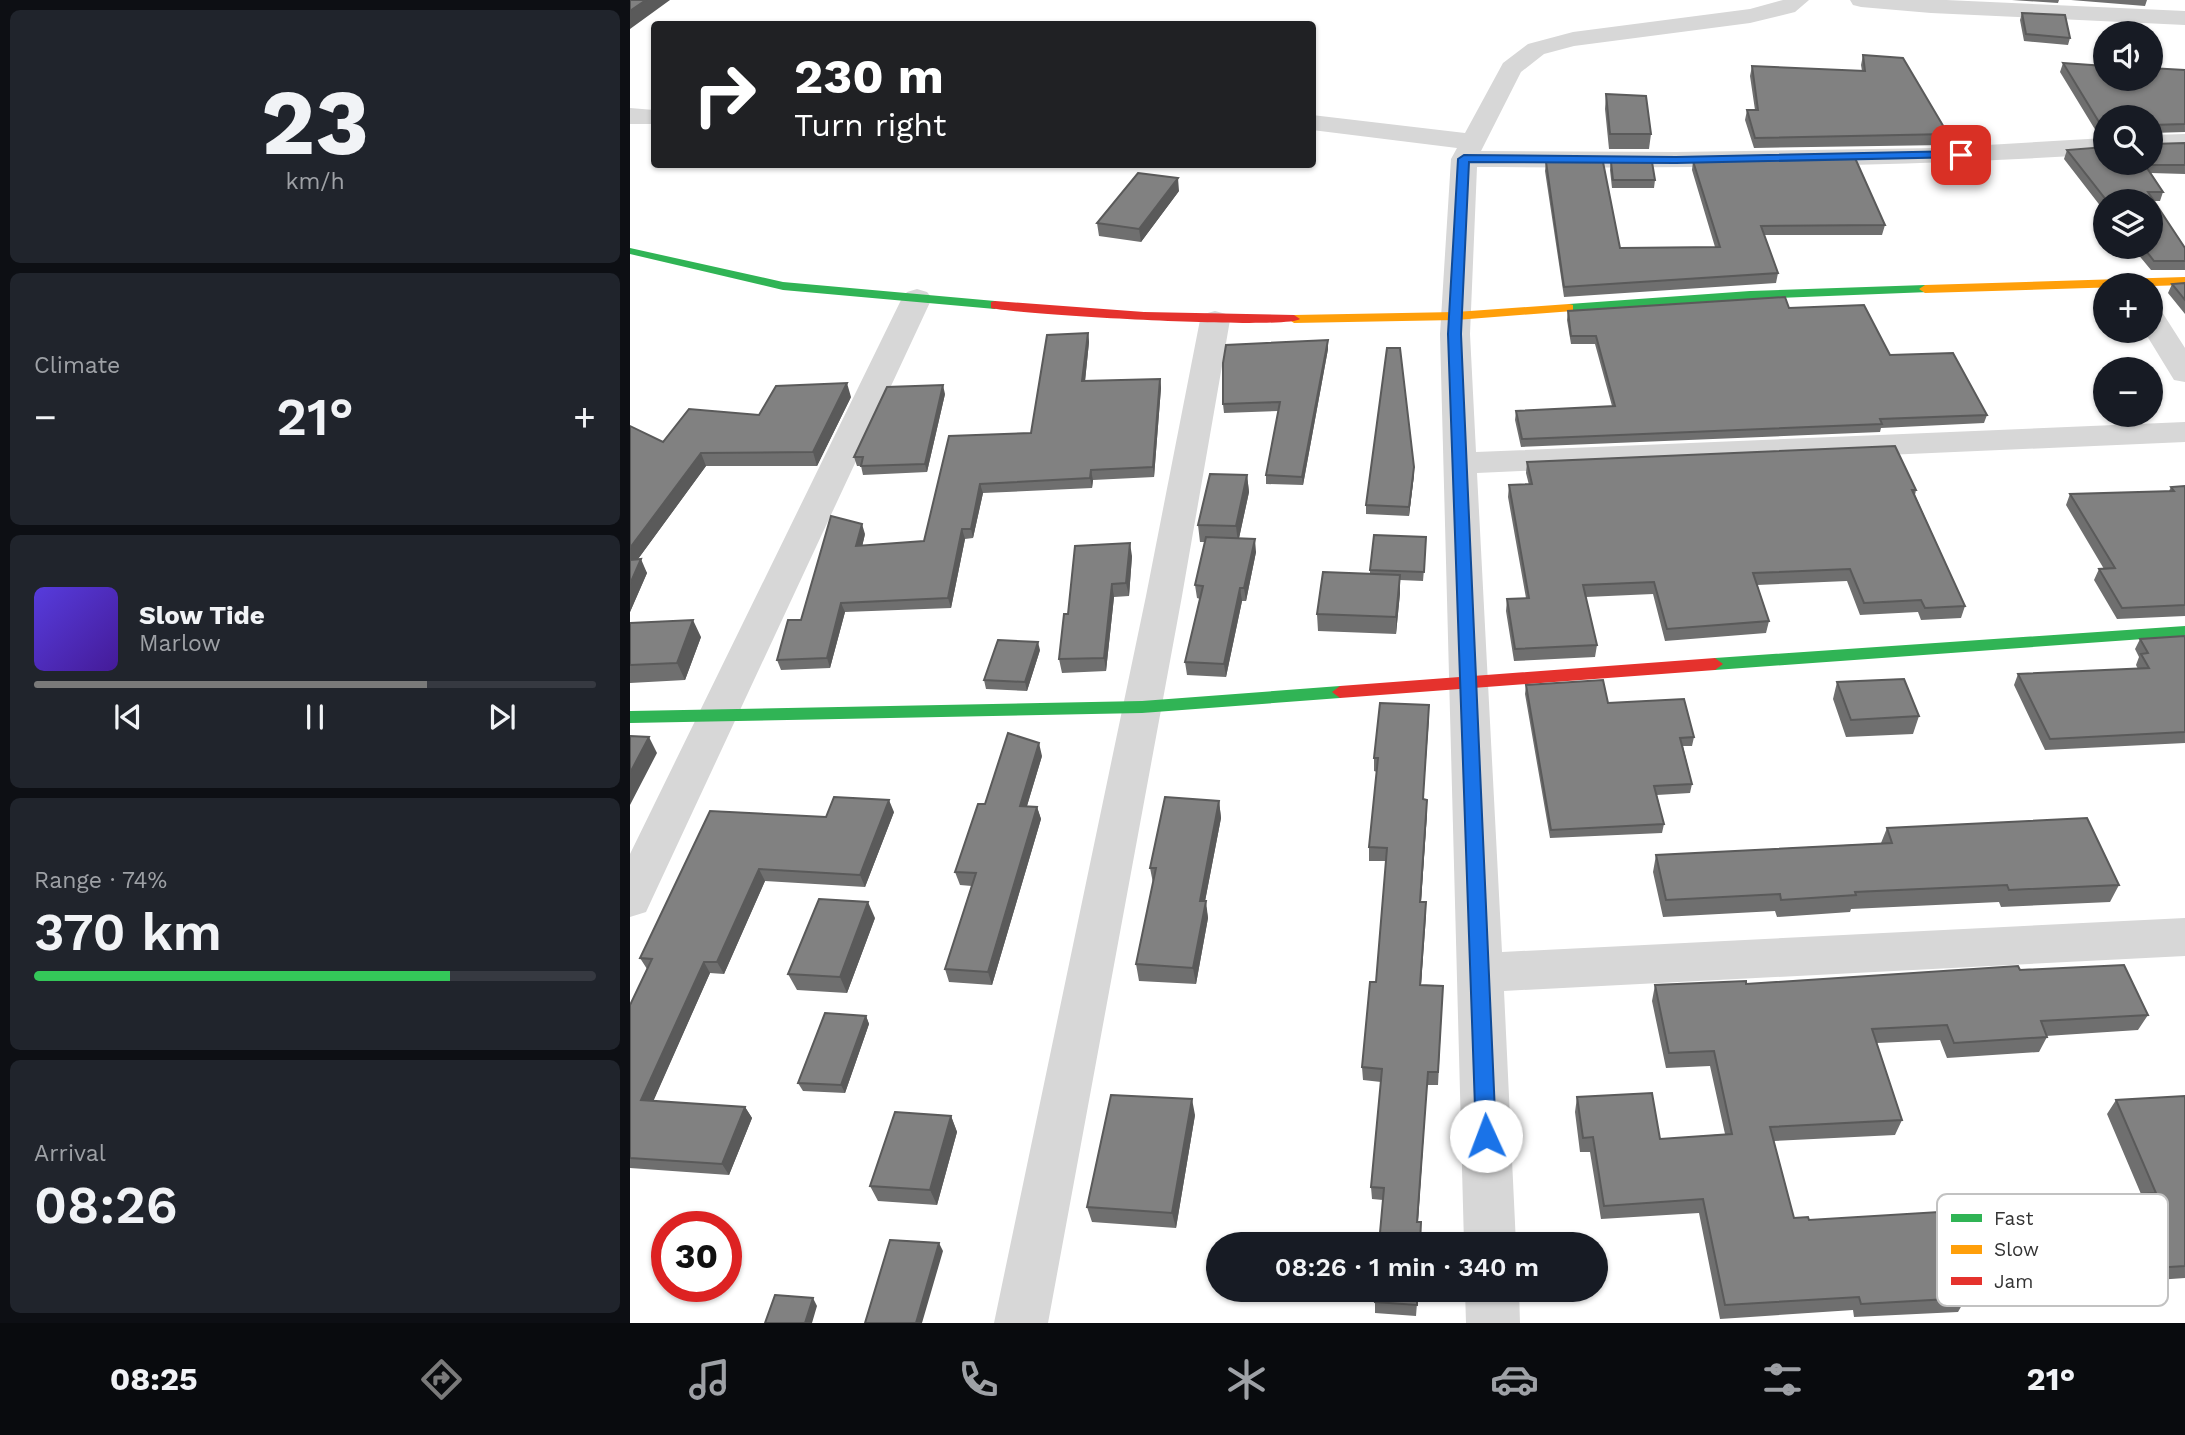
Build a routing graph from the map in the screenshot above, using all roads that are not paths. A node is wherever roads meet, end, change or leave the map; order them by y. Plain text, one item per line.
1 (1798, 0) edge
2 (1861, 0) edge
3 (2185, 18) edge
4 (630, 116) edge
5 (651, 117) edge
6 (1316, 123) edge
7 (2185, 142) edge
8 (2163, 143) edge
9 (2093, 147) edge
10 (1468, 150) junction
11 (630, 251) edge
12 (2185, 281) edge
13 (2163, 282) edge
14 (2093, 285) edge
15 (917, 298) junction
16 (1456, 316) junction
17 (1215, 320) junction
18 (2163, 337) edge
19 (2185, 373) edge
20 (2185, 432) edge
21 (1460, 463) junction
22 (2185, 631) edge
23 (1468, 683) junction
24 (1142, 707) junction
25 (718, 715) junction
26 (630, 716) edge
27 (630, 899) edge
28 (2185, 937) edge
29 (1480, 974) junction
30 (1490, 1232) edge
31 (1492, 1302) edge
32 (1021, 1323) edge
33 (1493, 1323) edge

1 - 10 street
2 - 3 street
4 - 5 street
6 - 10 street
7 - 8 street
9 - 10 street
10 - 16 street
11 - 15 street
12 - 13 street
14 - 16 street
15 - 17 street
15 - 25 street
16 - 17 street
16 - 21 street
17 - 24 street
18 - 19 street
20 - 21 street
21 - 23 street
22 - 23 street
23 - 24 street
23 - 29 street
24 - 25 street
24 - 32 street
25 - 26 street
25 - 27 street
28 - 29 street
29 - 30 street
31 - 33 street

